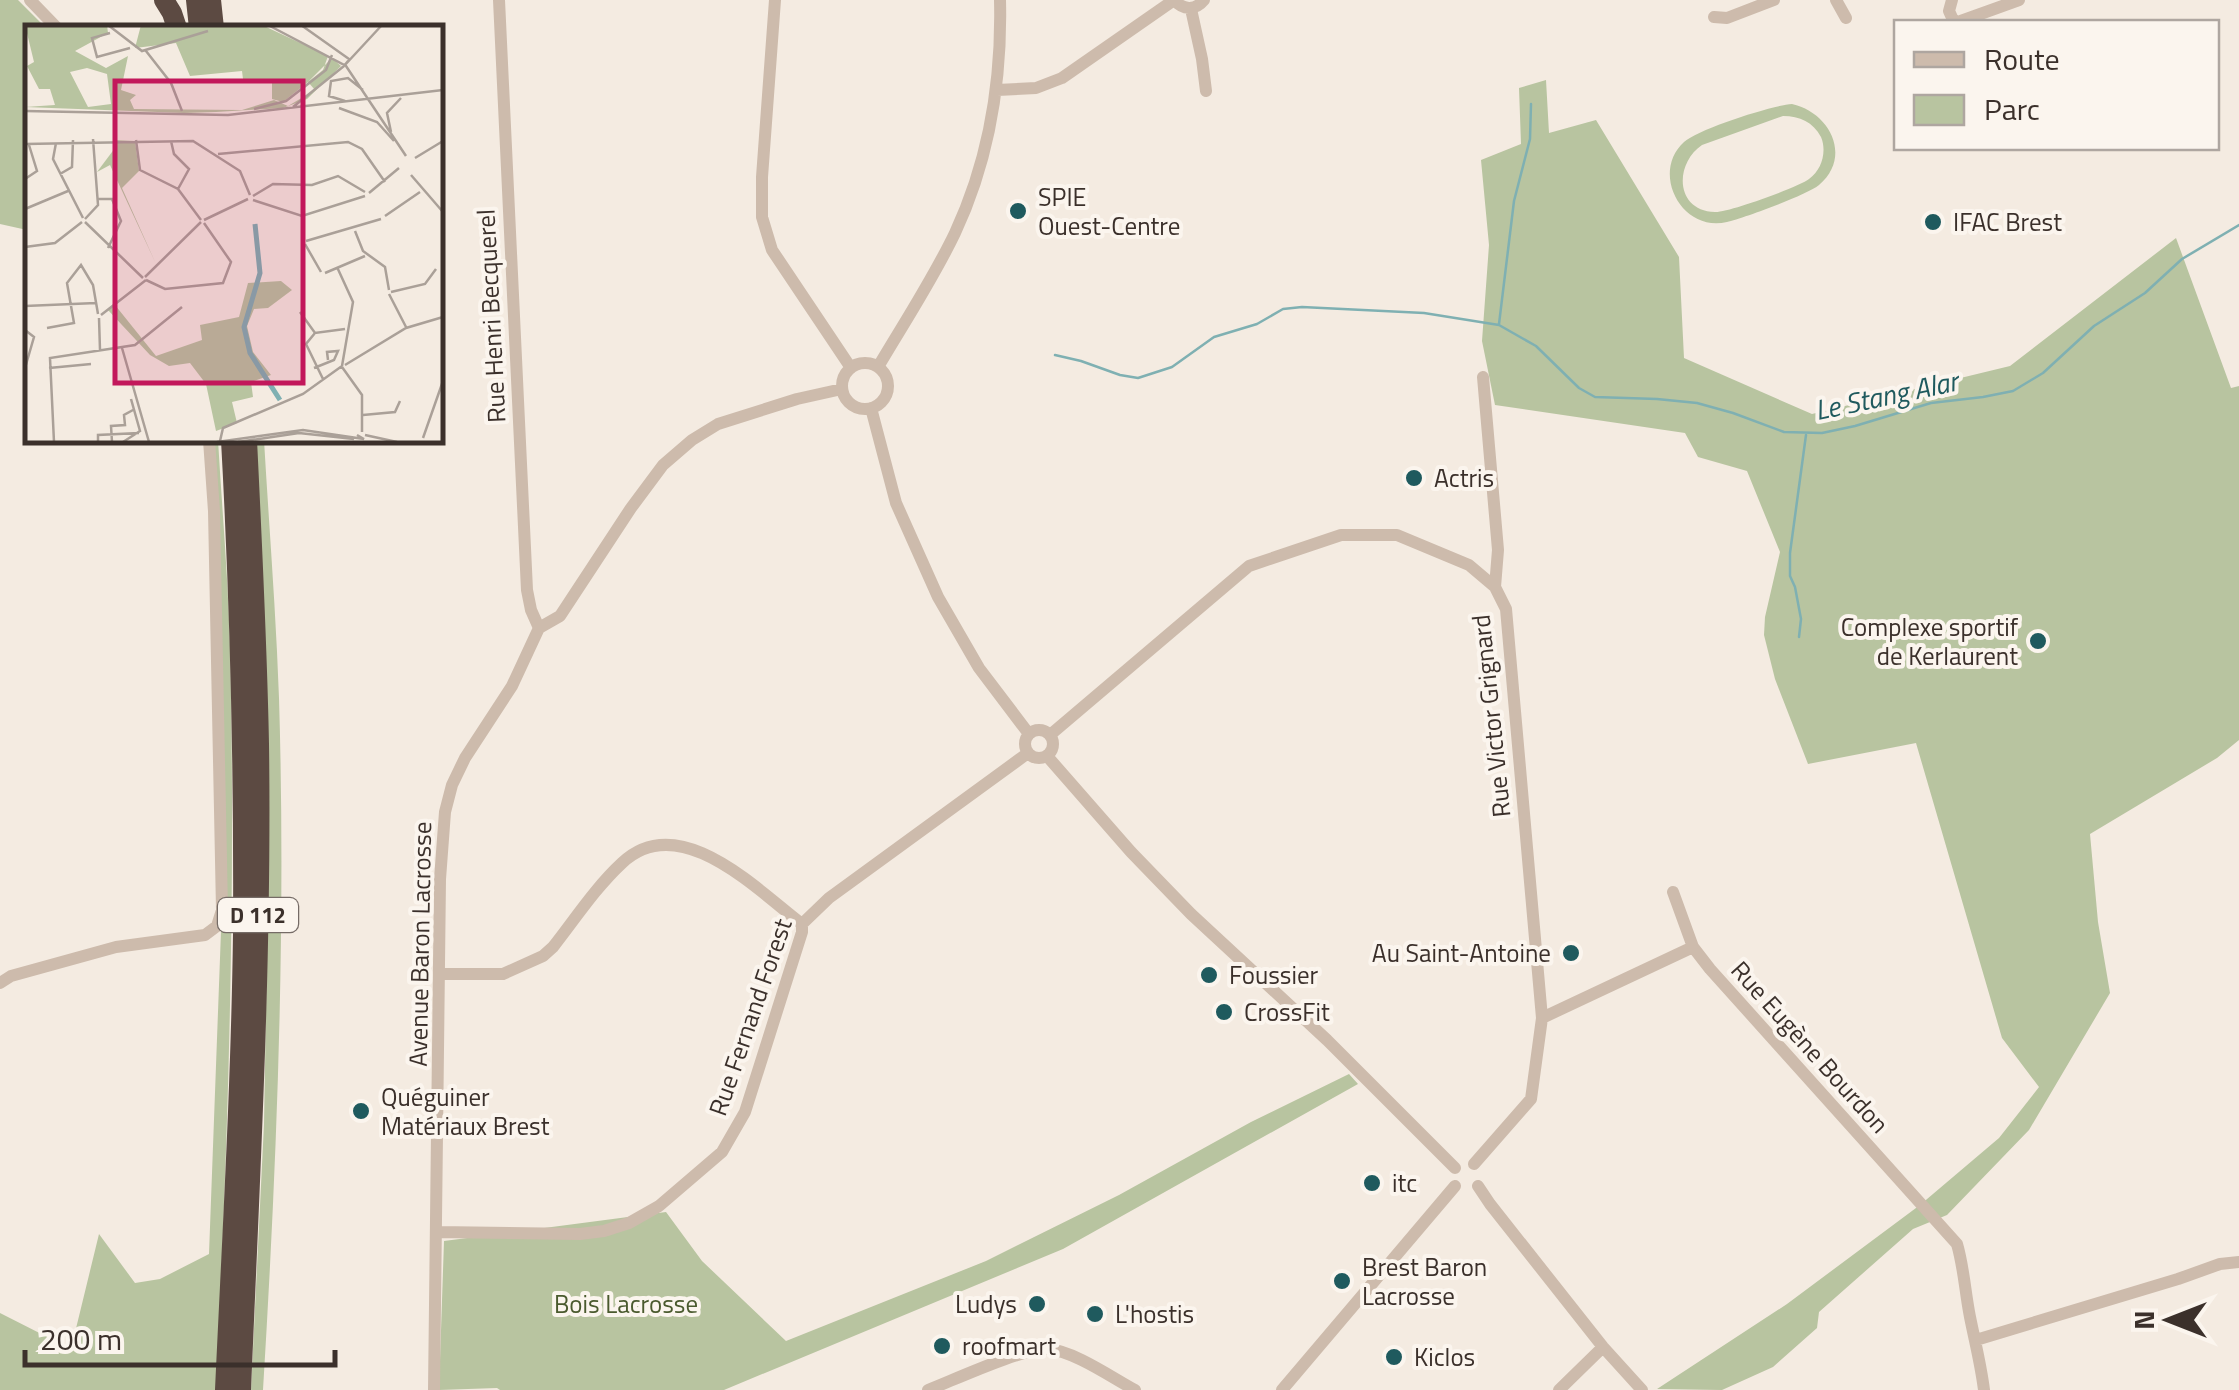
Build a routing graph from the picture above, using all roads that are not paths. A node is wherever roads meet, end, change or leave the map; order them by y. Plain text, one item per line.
1 (30, 0) edge
2 (164, 0) edge
3 (499, 0) edge
4 (775, 0) edge
5 (1000, 0) edge
6 (1174, 0) edge
7 (1204, 0) edge
8 (1836, 0) edge
9 (2019, 0) edge
10 (1769, 1) edge
11 (201, 2) edge
12 (1191, 8) junction
13 (1714, 17) dead end
14 (1846, 18) dead end
15 (1962, 20) edge
16 (54, 25) edge
17 (176, 25) edge
18 (212, 25) edge
19 (997, 90) junction
20 (1206, 92) dead end
21 (878, 367) junction
22 (851, 368) junction
23 (1482, 377) dead end
24 (842, 389) junction
25 (871, 408) junction
26 (209, 442) edge
27 (231, 442) edge
28 (247, 442) edge
29 (1495, 587) junction
30 (540, 628) junction
31 (1029, 734) junction
32 (1050, 735) junction
33 (1028, 753) junction
34 (1047, 756) junction
35 (1672, 892) dead end
36 (802, 924) junction
37 (1693, 947) junction
38 (440, 974) junction
39 (0, 983) edge
40 (1542, 1018) junction
41 (1474, 1164) junction
42 (1455, 1168) junction
43 (1455, 1186) junction
44 (1478, 1186) junction
45 (438, 1232) junction
46 (2239, 1262) edge
47 (1976, 1340) junction
48 (1603, 1347) junction
49 (225, 1390) edge
50 (240, 1390) edge
51 (434, 1390) edge
52 (928, 1390) edge
53 (1135, 1390) edge
54 (1282, 1390) edge
55 (1559, 1390) edge
56 (1642, 1390) edge
57 (1984, 1390) edge

1 - 16 street
2 - 17 highway
3 - 30 street, Rue Henri Becquerel
4 - 22 street
5 - 19 street
6 - 12 street
6 - 19 street
7 - 12 street
8 - 14 street
9 - 15 street
10 - 13 street
11 - 18 highway
12 - 20 street
19 - 21 street
21 - 22 street
21 - 25 street
22 - 24 street
23 - 29 street
24 - 25 street
24 - 30 street, Avenue Baron Lacrosse
25 - 31 street
26 - 39 street
27 - 49 highway, D 112
28 - 50 highway, D 112
29 - 32 street, Rue Victor Grignard
29 - 40 street, Rue Victor Grignard
30 - 38 street, Avenue Baron Lacrosse
31 - 32 street
31 - 33 street
32 - 34 street
33 - 34 street
33 - 36 street, Rue Fernand Forest
34 - 42 street
35 - 37 street, Rue Eugène Bourdon
36 - 38 street
36 - 45 street, Rue Fernand Forest
37 - 40 street
37 - 47 street, Rue Eugène Bourdon
38 - 45 street, Avenue Baron Lacrosse
40 - 41 street, Rue Victor Grignard
41 - 42 street
41 - 44 street
42 - 43 street
43 - 44 street
43 - 54 street
44 - 48 street
45 - 51 street, Avenue Baron Lacrosse
46 - 47 street
47 - 57 street, Rue Eugène Bourdon
48 - 55 street
48 - 56 street
52 - 53 street

